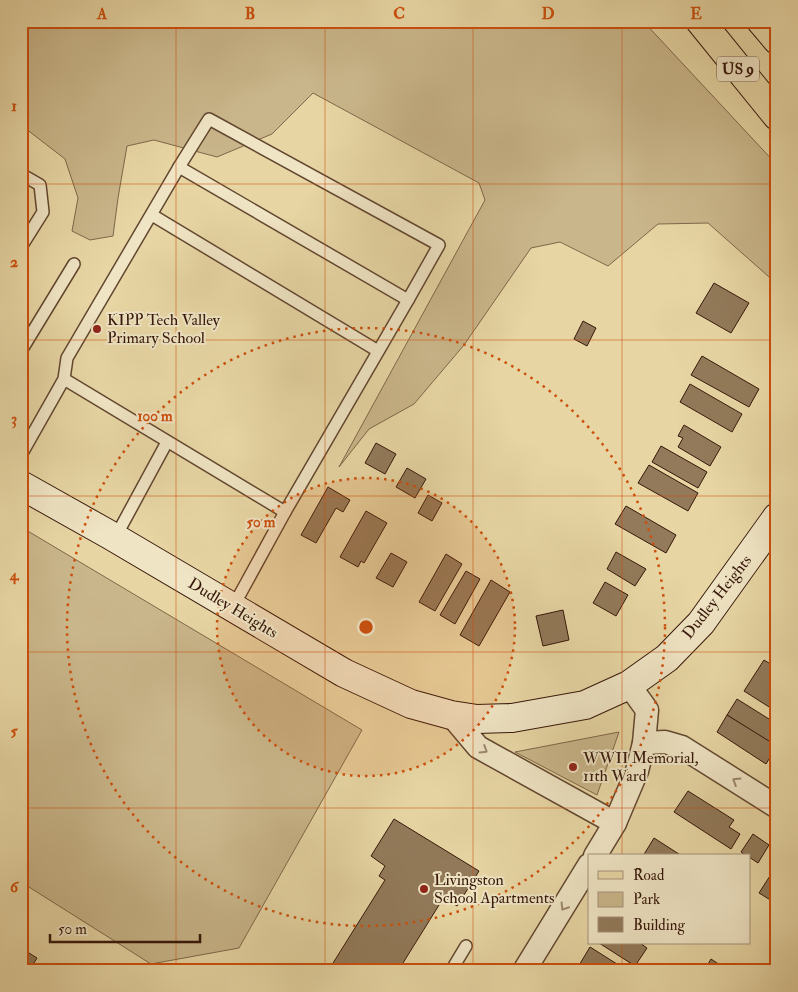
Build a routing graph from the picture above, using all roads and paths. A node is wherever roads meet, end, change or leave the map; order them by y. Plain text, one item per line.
1 (700, 21) edge
2 (761, 21) edge
3 (777, 40) edge
4 (777, 116) edge
5 (179, 167) junction
6 (21, 174) edge
7 (152, 215) junction
8 (21, 247) edge
9 (74, 264) dead end
10 (408, 300) junction
11 (21, 351) edge
12 (378, 351) junction
13 (64, 379) junction
14 (167, 442) junction
15 (21, 455) edge
16 (21, 485) edge
17 (285, 512) junction
18 (777, 517) edge
19 (115, 538) junction
20 (233, 608) junction
21 (629, 685) junction
22 (451, 715) junction
23 (644, 743) junction
24 (777, 807) edge
25 (615, 823) junction
26 (596, 854) edge
27 (588, 867) edge
28 (466, 946) dead end
29 (451, 971) edge
30 (524, 971) edge

1 - 4 main road, US 9 / US 9
2 - 3 main road, US 9
5 - 7 lane
5 - 10 lane
5 - 10 lane
6 - 8 lane
7 - 12 lane
7 - 13 lane
9 - 11 lane
10 - 12 lane
12 - 17 lane
13 - 14 lane
13 - 15 lane
14 - 17 lane
14 - 19 lane
16 - 19 main road, Dudley Heights
17 - 20 lane
18 - 21 main road, Dudley Heights
19 - 20 main road, Dudley Heights
20 - 22 main road, Dudley Heights
21 - 22 main road, Dudley Heights
21 - 23 street
22 -> 25 street
24 -> 23 street
23 - 25 street
25 - 26 street
27 -> 30 street
28 - 29 lane

